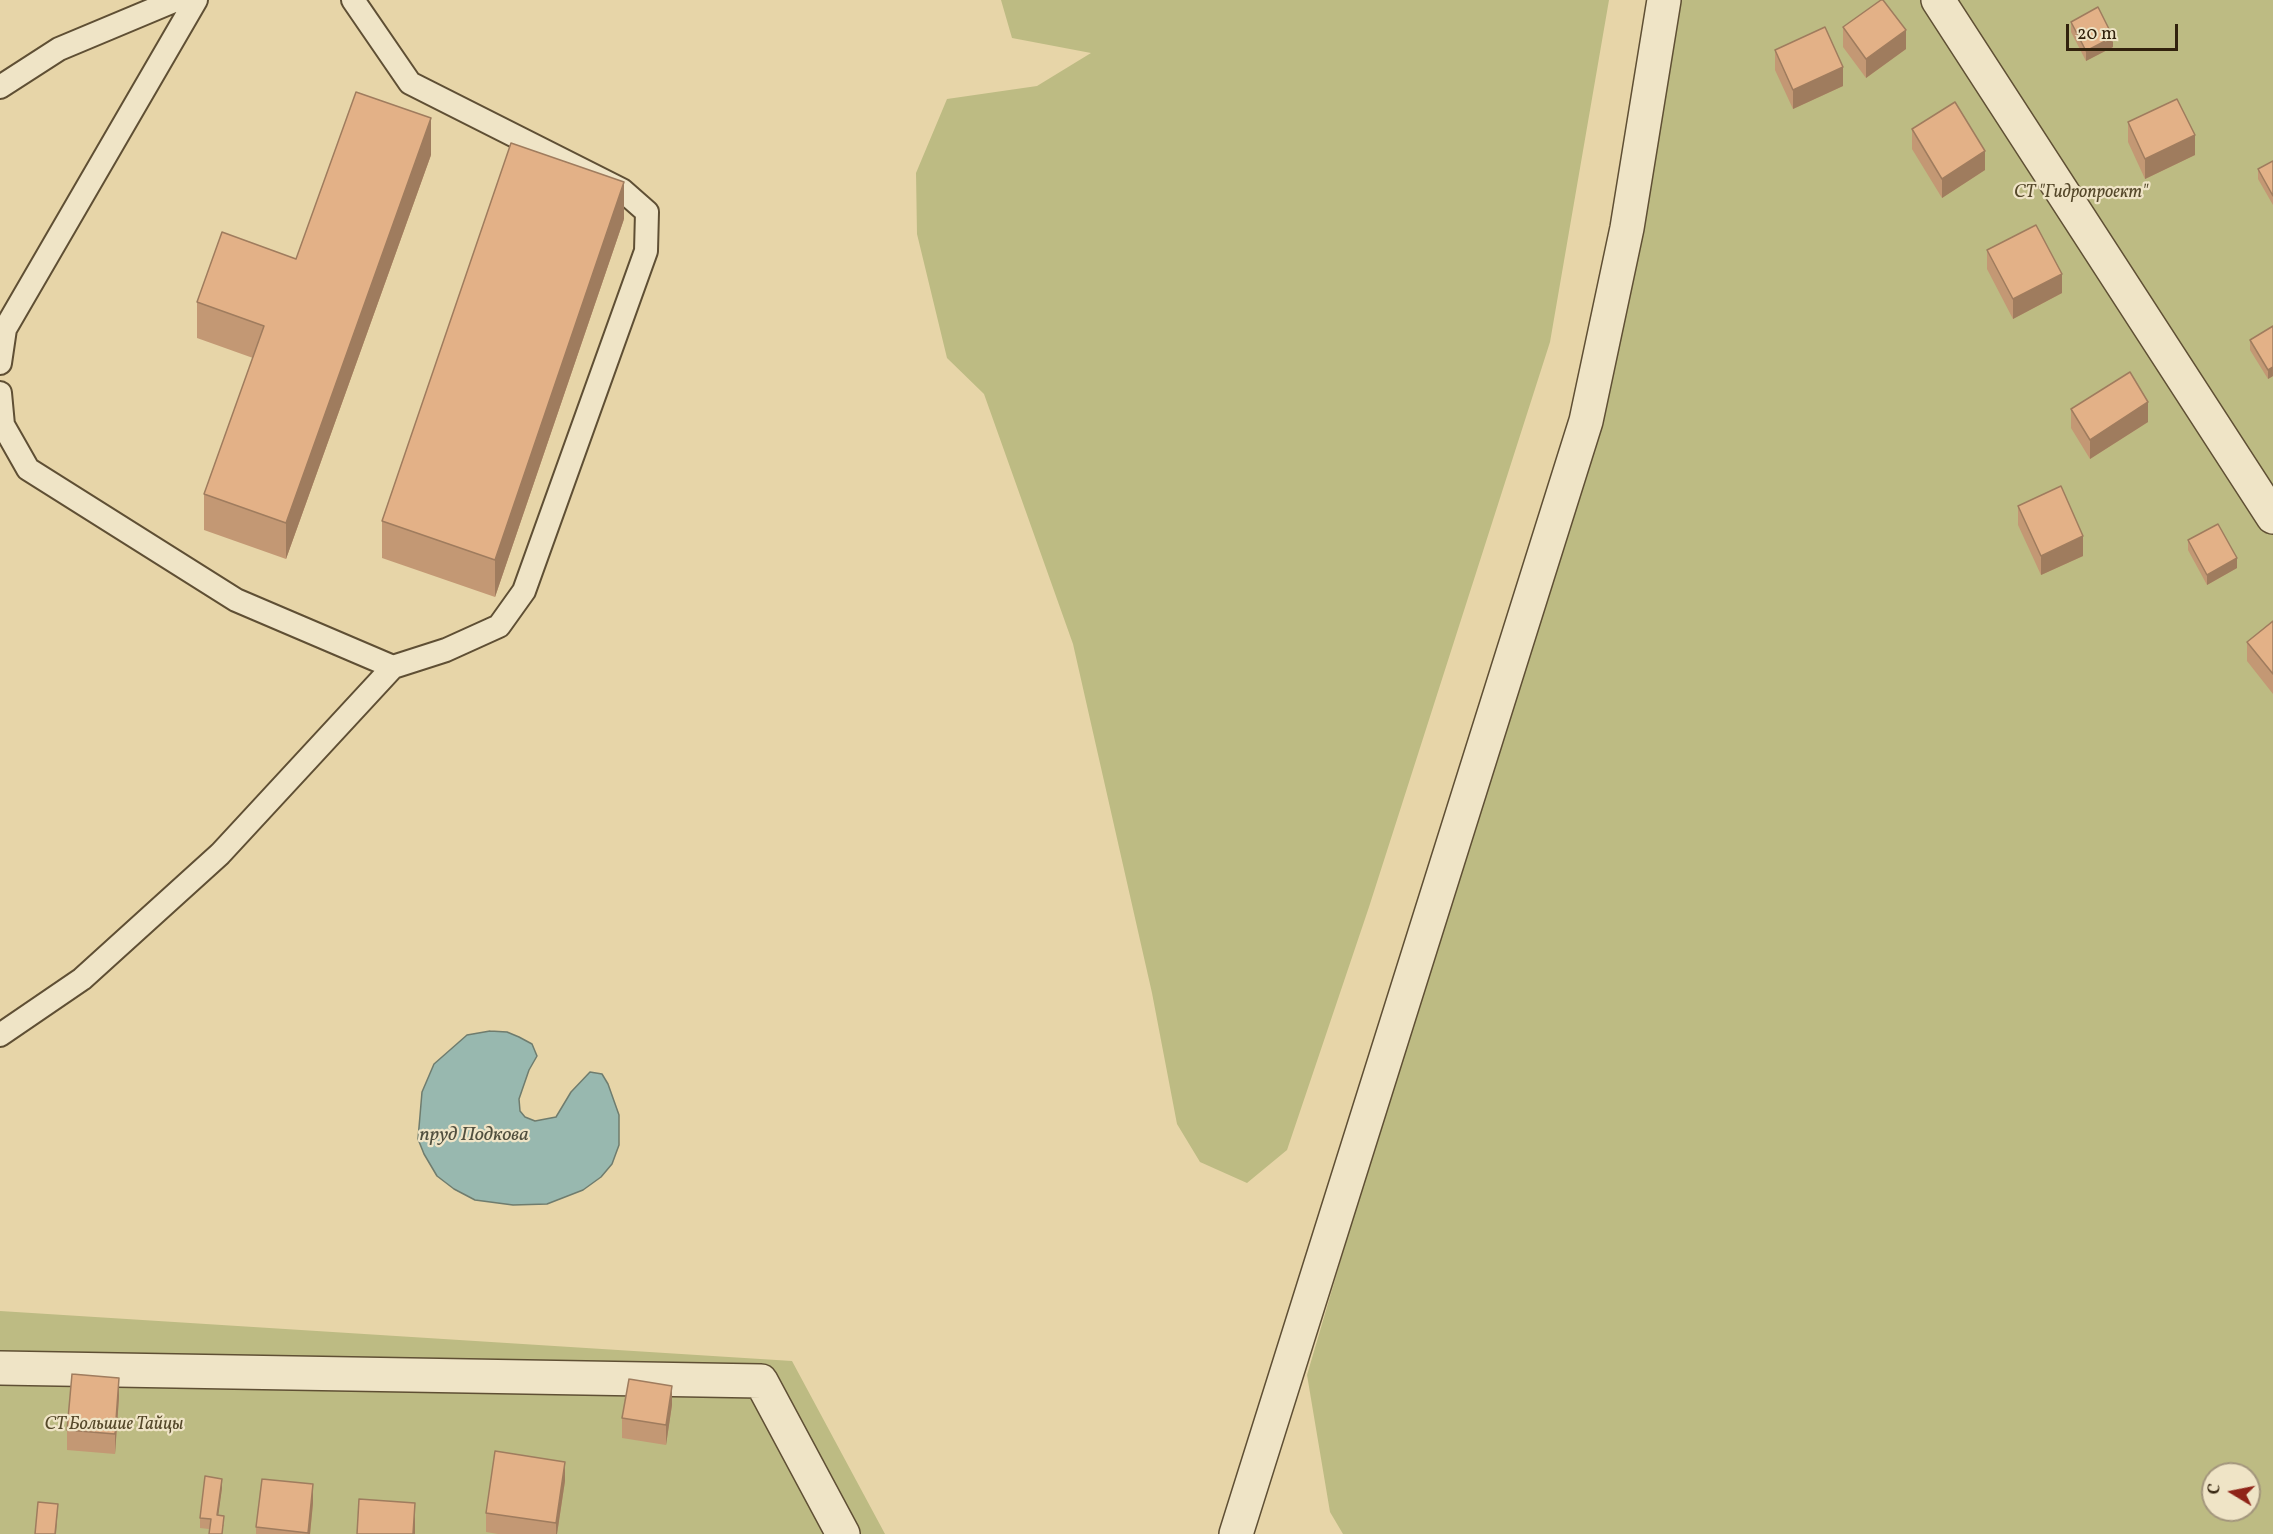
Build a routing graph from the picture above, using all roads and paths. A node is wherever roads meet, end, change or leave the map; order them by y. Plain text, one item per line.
1 (176, 0) edge
2 (196, 0) edge
3 (353, 0) edge
4 (1664, 0) edge
5 (1938, 0) edge
6 (0, 87) edge
7 (2, 328) edge
8 (0, 363) edge
9 (0, 393) edge
10 (2273, 517) edge
11 (393, 667) junction
12 (0, 1035) edge
13 (0, 1368) edge
14 (843, 1534) edge
15 (1236, 1534) edge

1 - 6 lane
2 - 7 lane
3 - 11 lane
4 - 15 street
5 - 10 street
7 - 8 lane
9 - 11 lane
11 - 12 lane
13 - 14 street

